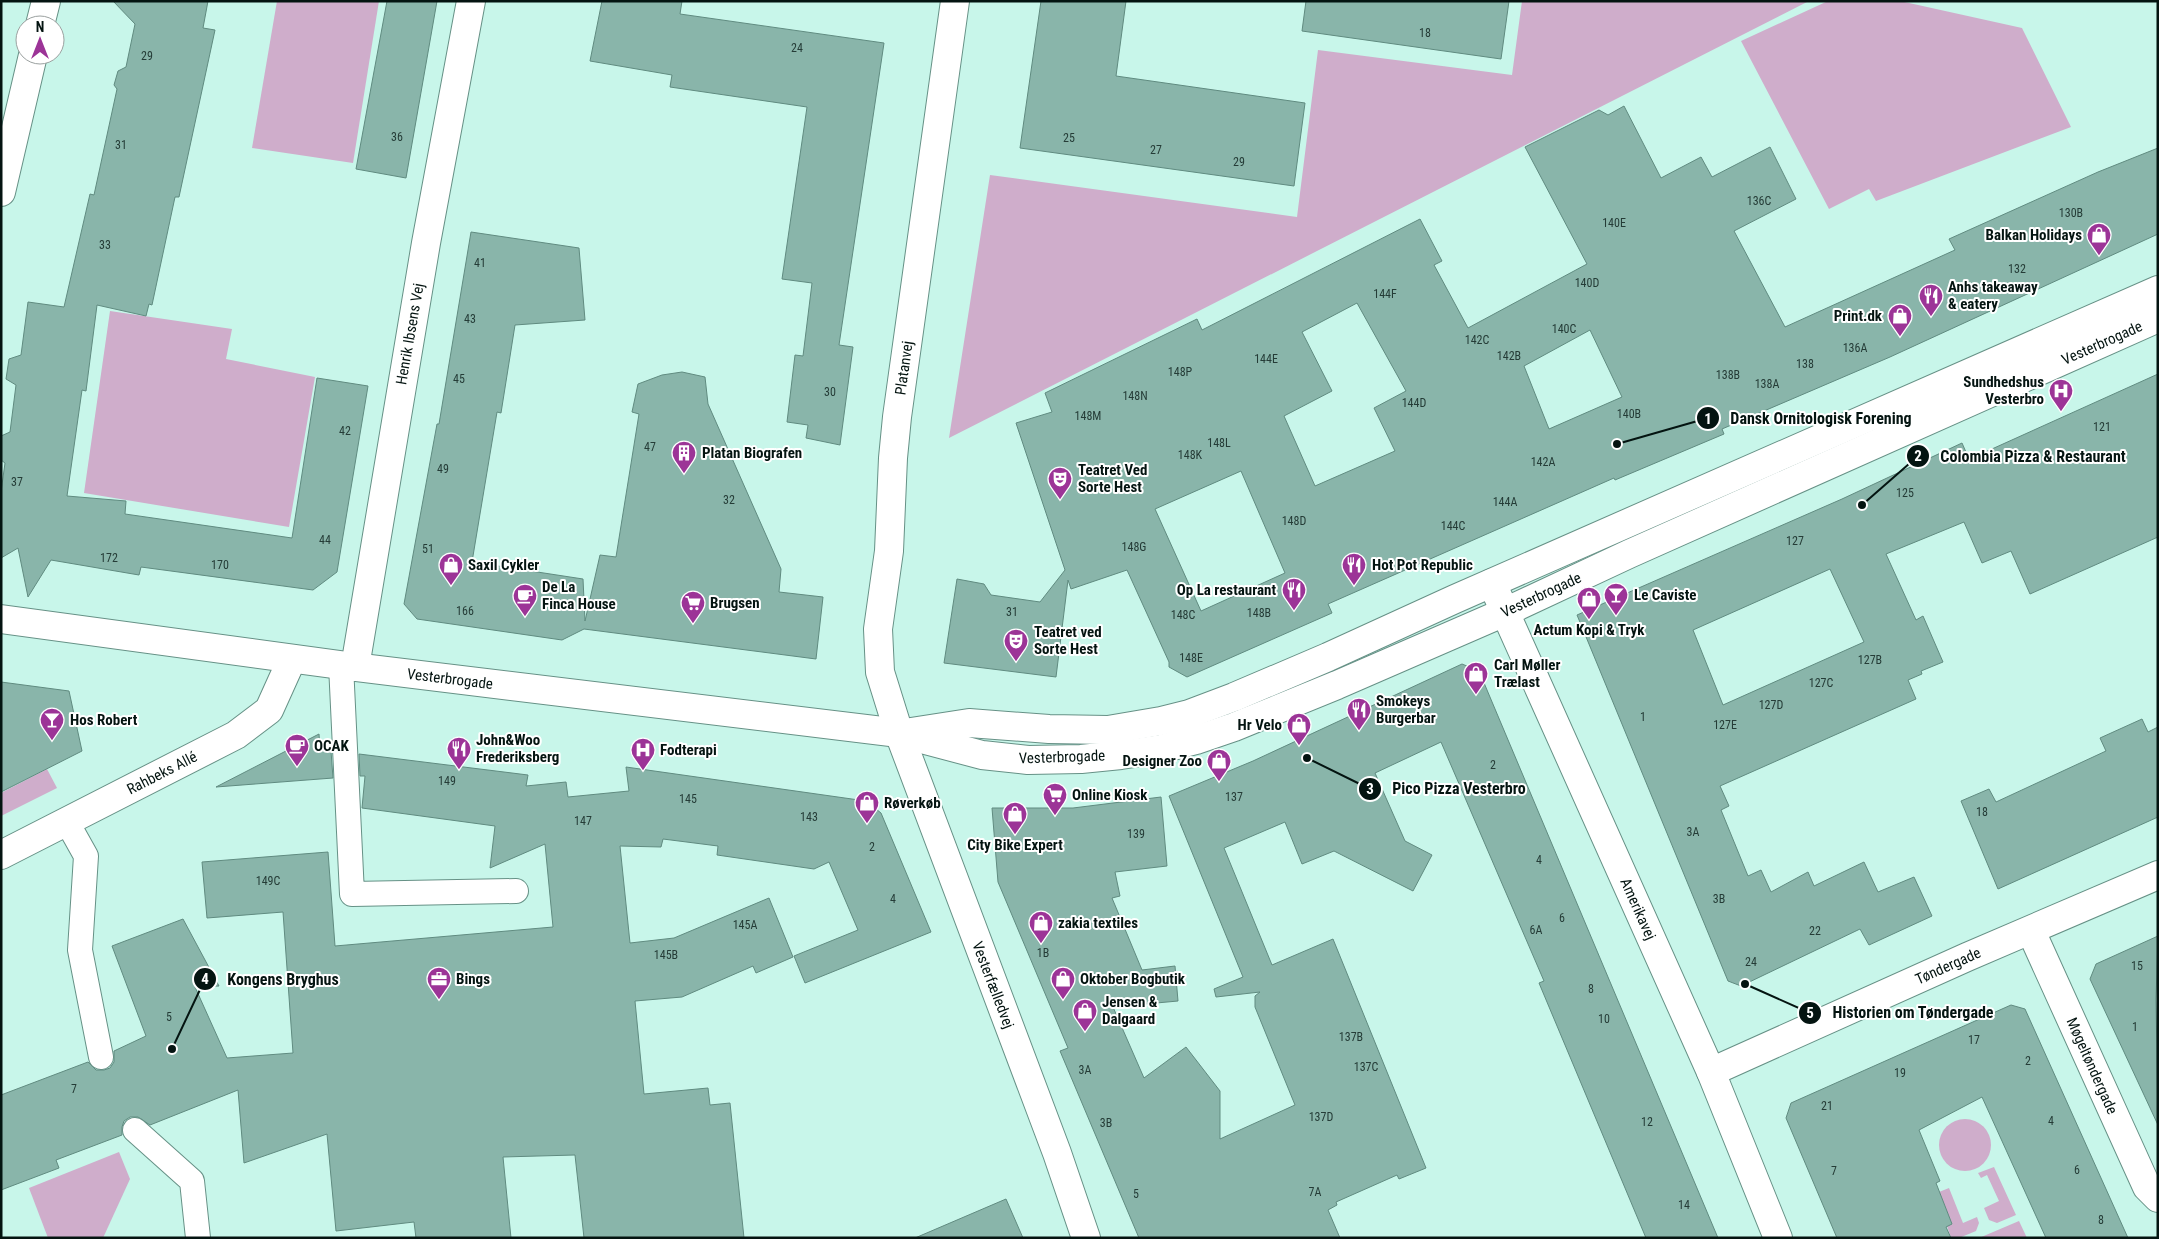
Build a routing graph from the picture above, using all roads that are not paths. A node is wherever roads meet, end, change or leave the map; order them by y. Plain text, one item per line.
1 (46, 1) edge
2 (471, 1) edge
3 (955, 1) edge
4 (42, 15) edge
5 (31, 65) edge
6 (1, 192) edge
7 (2158, 290) edge
8 (2158, 318) edge
9 (1492, 583) junction
10 (1505, 612) junction
11 (1, 619) edge
12 (292, 659) junction
13 (348, 666) junction
14 (899, 733) junction
15 (67, 822) junction
16 (1, 855) edge
17 (2158, 875) edge
18 (516, 891) dead end
19 (2031, 931) junction
20 (101, 1057) dead end
21 (1711, 1072) junction
22 (135, 1130) dead end
23 (2158, 1198) edge
24 (198, 1238) edge
25 (1086, 1238) edge
26 (1778, 1238) edge

1 - 4 street
2 - 13 street, Henrik Ibsens Vej
3 - 14 street, Platanvej
5 - 6 street
7 - 9 street, Vesterbrogade
8 - 10 street, Vesterbrogade
9 - 10 street, Amerikavej
9 - 14 street, Vesterbrogade
10 - 14 street, Vesterbrogade
10 - 21 street, Amerikavej
11 - 12 street, Vesterbrogade
12 - 13 street, Vesterbrogade
12 - 15 street, Rahbeks Allé
13 - 14 street, Vesterbrogade
13 - 18 lane
14 - 25 street, Vesterfælledvej
15 - 16 street, Rahbeks Allé
15 - 20 lane
17 - 19 street, Tøndergade
19 - 21 street, Tøndergade
19 - 23 street, Møgeltøndergade
21 - 26 street, Amerikavej
22 - 24 lane

